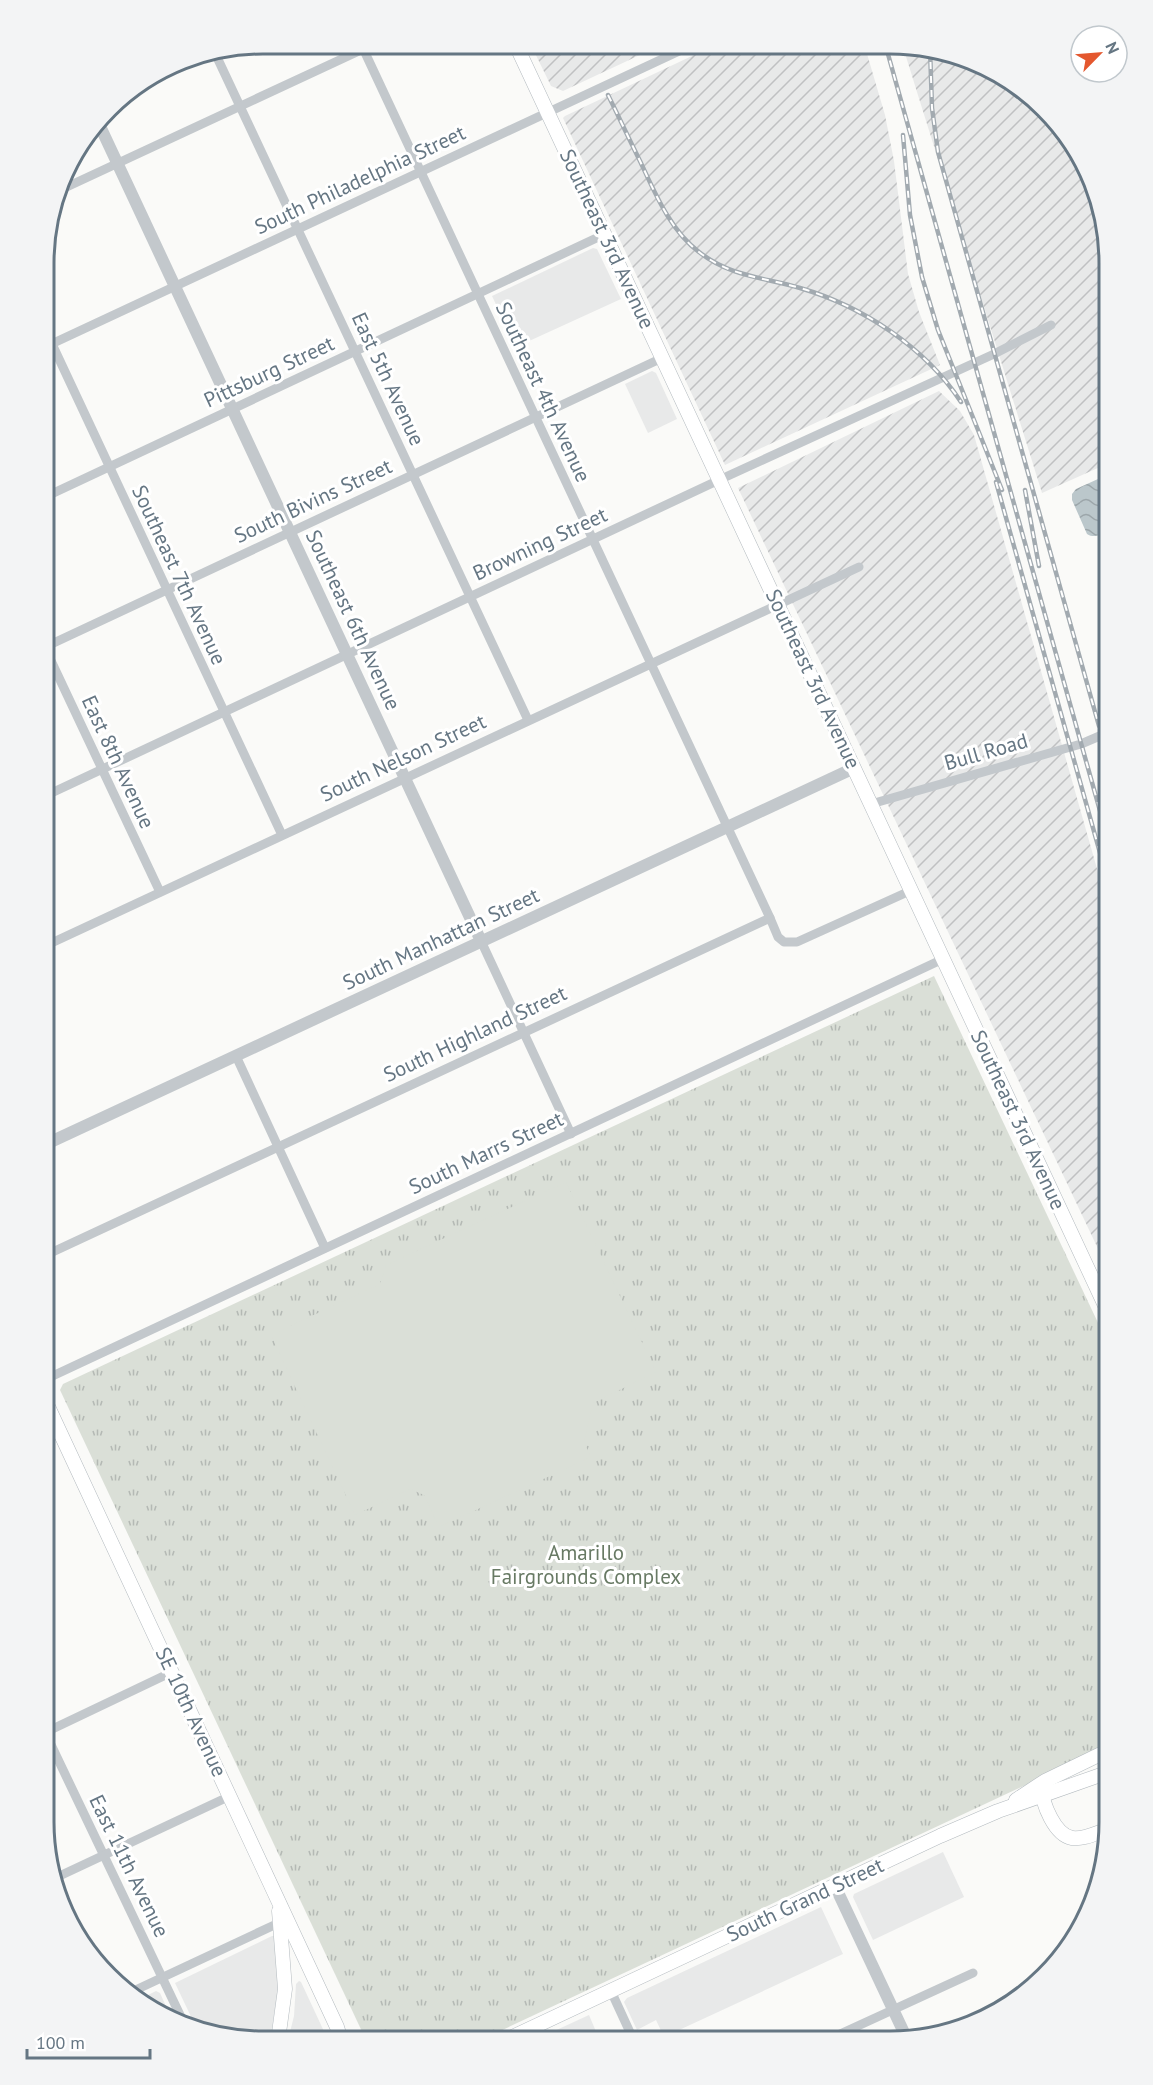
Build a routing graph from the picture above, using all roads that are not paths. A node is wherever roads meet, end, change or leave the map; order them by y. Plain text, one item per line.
1 (348, 54) edge
2 (365, 54) edge
3 (520, 54) edge
4 (673, 54) edge
5 (218, 59) edge
6 (240, 106) junction
7 (548, 112) junction
8 (102, 130) edge
9 (117, 164) junction
10 (421, 172) junction
11 (69, 186) edge
12 (297, 228) junction
13 (605, 234) junction
14 (175, 286) junction
15 (478, 294) junction
16 (1051, 325) dead end
17 (54, 343) edge
18 (356, 351) junction
19 (54, 355) edge
20 (662, 358) junction
21 (232, 410) junction
22 (536, 417) junction
23 (109, 467) junction
24 (413, 475) junction
25 (719, 480) junction
26 (54, 493) edge
27 (290, 532) junction
28 (593, 540) junction
29 (859, 567) dead end
30 (167, 589) junction
31 (470, 597) junction
32 (778, 605) junction
33 (54, 643) edge
34 (347, 654) junction
35 (651, 663) junction
36 (54, 666) edge
37 (224, 712) junction
38 (528, 720) junction
39 (1099, 736) edge
40 (854, 768) junction
41 (102, 769) junction
42 (404, 777) junction
43 (54, 792) edge
44 (871, 804) junction
45 (728, 826) junction
46 (282, 835) junction
47 (912, 890) junction
48 (159, 892) junction
49 (770, 918) junction
50 (482, 941) junction
51 (54, 942) edge
52 (943, 959) junction
53 (523, 1032) junction
54 (236, 1056) junction
55 (571, 1134) junction
56 (54, 1140) edge
57 (278, 1146) junction
58 (325, 1248) junction
59 (54, 1251) edge
60 (1099, 1293) edge
61 (54, 1375) edge
62 (54, 1420) edge
63 (57, 1427) junction
64 (54, 1429) edge
65 (172, 1672) junction
66 (54, 1727) edge
67 (54, 1752) edge
68 (1099, 1755) edge
69 (1099, 1776) edge
70 (1045, 1781) junction
71 (230, 1796) junction
72 (1042, 1796) junction
73 (998, 1811) junction
74 (1099, 1832) edge
75 (104, 1855) junction
76 (61, 1875) edge
77 (836, 1886) junction
78 (284, 1920) junction
79 (309, 1964) junction
80 (973, 1972) dead end
81 (162, 1977) junction
82 (137, 1989) edge
83 (285, 1989) junction
84 (611, 1991) junction
85 (894, 2009) junction
86 (179, 2013) edge
87 (903, 2030) edge
88 (279, 2031) edge
89 (338, 2031) edge
90 (525, 2031) edge
91 (629, 2031) edge
92 (847, 2031) edge

1 - 6 street
2 - 10 street, Southeast 4th Avenue
3 - 7 main road, Southeast 3rd Avenue
4 - 7 street, South Philadelphia Street
5 - 6 street, East 5th Avenue
6 - 9 street
6 - 12 street, East 5th Avenue
7 - 10 street, South Philadelphia Street
7 - 13 main road, Southeast 3rd Avenue
8 - 9 street, Southeast 6th Avenue
9 - 11 street
9 - 14 street, Southeast 6th Avenue
10 - 12 street, South Philadelphia Street
10 - 15 street, Southeast 4th Avenue
12 - 14 street, South Philadelphia Street
12 - 18 street, East 5th Avenue
13 - 15 street, Pittsburg Street
13 - 20 main road, Southeast 3rd Avenue
14 - 17 street, South Philadelphia Street
14 - 21 street, Southeast 6th Avenue
15 - 18 street, Pittsburg Street
15 - 22 street, Southeast 4th Avenue
16 - 25 street, Browning Street
18 - 21 street, Pittsburg Street
18 - 24 street, East 5th Avenue
19 - 23 street, Southeast 7th Avenue
20 - 22 street, South Bivins Street
20 - 25 main road, Southeast 3rd Avenue
21 - 23 street, Pittsburg Street
21 - 27 street, Southeast 6th Avenue
22 - 24 street, South Bivins Street
22 - 28 street, Southeast 4th Avenue
23 - 26 street, Pittsburg Street
23 - 30 street, Southeast 7th Avenue
24 - 27 street, South Bivins Street
24 - 31 street, East 5th Avenue
25 - 28 street, Browning Street
25 - 32 main road, Southeast 3rd Avenue
27 - 30 street, South Bivins Street
27 - 34 street, Southeast 6th Avenue
28 - 31 street, Browning Street
28 - 35 street, Southeast 4th Avenue
29 - 32 street, South Nelson Street
30 - 33 street, South Bivins Street
30 - 37 street, Southeast 7th Avenue
31 - 34 street, Browning Street
31 - 38 street, East 5th Avenue
32 - 35 street, South Nelson Street
32 - 40 main road, Southeast 3rd Avenue
34 - 37 street, Browning Street
34 - 42 street, Southeast 6th Avenue
35 - 38 street, South Nelson Street
35 - 45 street, Southeast 4th Avenue
36 - 41 street, East 8th Avenue
37 - 41 street, Browning Street
37 - 46 street, Southeast 7th Avenue
38 - 42 street, South Nelson Street
39 - 44 street, Bull Road
40 - 44 main road, Southeast 3rd Avenue
40 - 45 street, South Manhattan Street
41 - 43 street, Browning Street
41 - 48 street, East 8th Avenue
42 - 46 street, South Nelson Street
42 - 50 street, Southeast 6th Avenue
44 - 47 main road, Southeast 3rd Avenue
45 - 49 street, Southeast 4th Avenue
45 - 50 street, South Manhattan Street
46 - 48 street, South Nelson Street
47 - 49 street
47 - 52 main road, Southeast 3rd Avenue
48 - 51 street, South Nelson Street
49 - 53 street, South Highland Street
50 - 53 street, Southeast 6th Avenue
50 - 54 street, South Manhattan Street
52 - 55 street, South Marrs Street
52 - 60 main road, Southeast 3rd Avenue
53 - 55 street, Southeast 6th Avenue
53 - 57 street, South Highland Street
54 - 56 street, South Manhattan Street
54 - 57 street
55 - 58 street, South Marrs Street
57 - 58 street
57 - 59 street, South Highland Street
58 - 61 street, South Marrs Street
62 - 63 main road, SE 10th Avenue
63 - 64 street
63 - 65 main road, SE 10th Avenue
65 - 66 street
65 - 71 main road, SE 10th Avenue
67 - 75 street, East 11th Avenue
68 - 70 main road
69 - 72 main road, South Grand Street
70 - 72 main road
70 - 73 main road
71 - 75 street
71 - 78 main road, SE 10th Avenue
72 - 73 main road, South Grand Street
72 - 74 main road
73 - 77 main road, South Grand Street
75 - 76 street
75 - 81 street, East 11th Avenue
77 - 84 main road, South Grand Street
77 - 85 street
78 - 79 main road
78 - 81 street
78 - 83 main road
79 - 83 main road
79 - 89 main road
80 - 85 street
81 - 82 street
81 - 86 street, East 11th Avenue
83 - 88 main road
84 - 90 main road, South Grand Street
84 - 91 street
85 - 87 street
85 - 92 street

